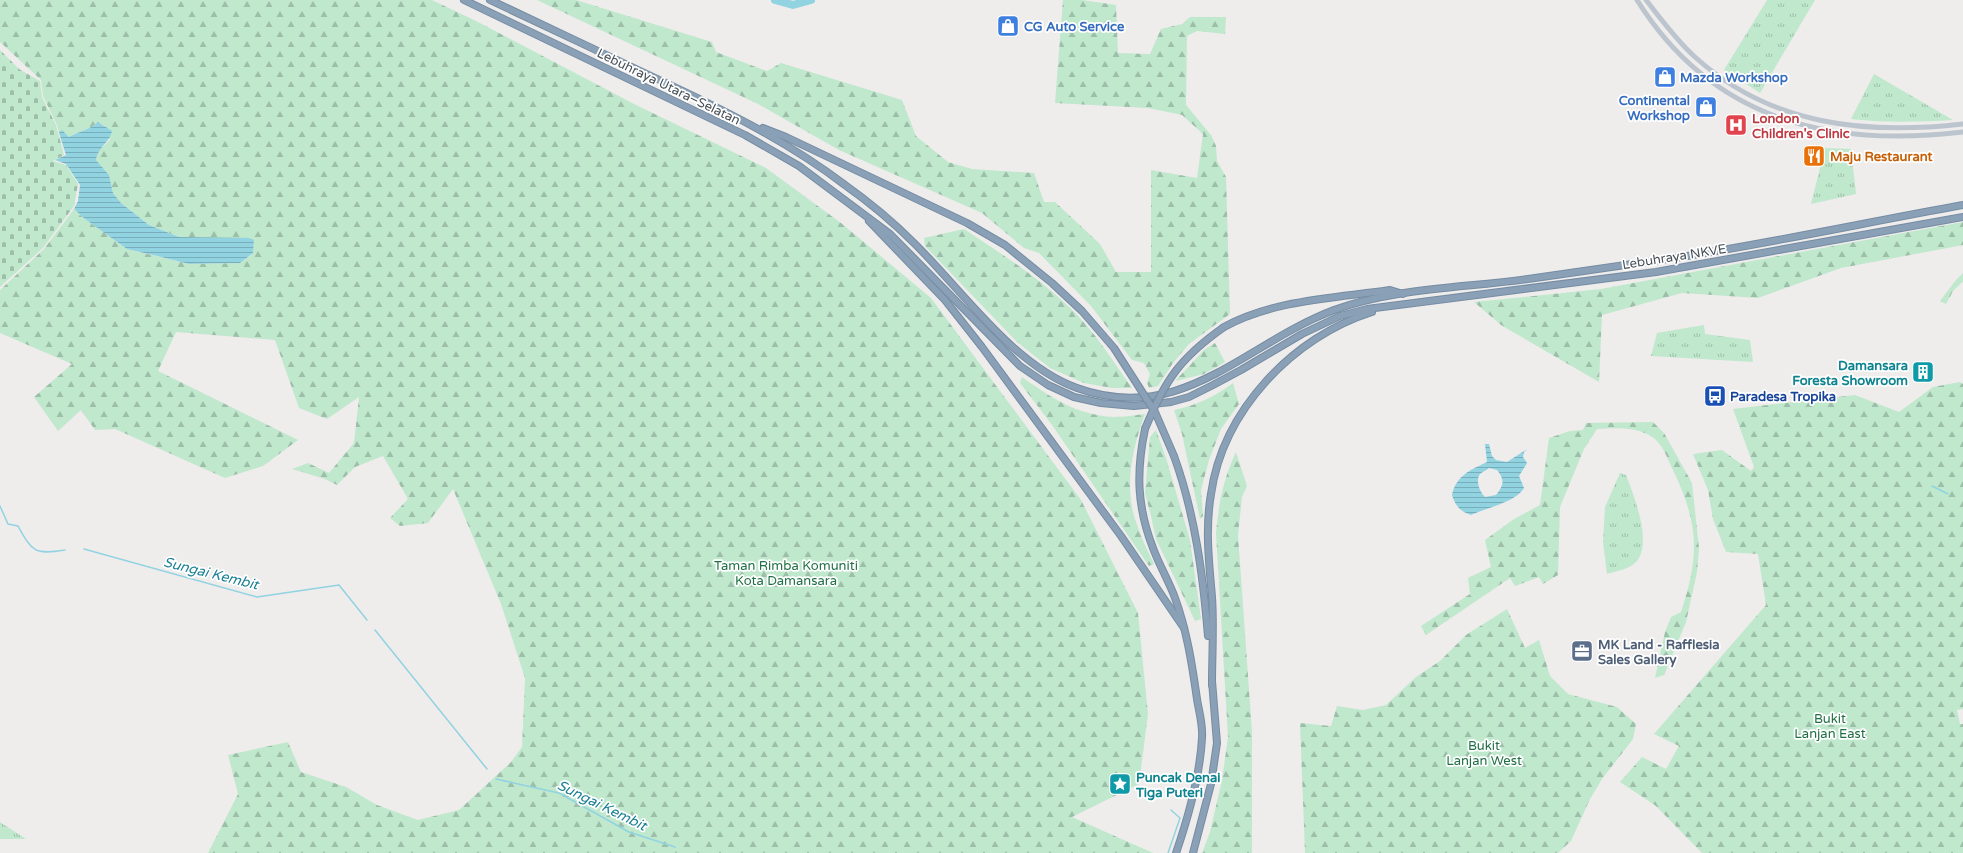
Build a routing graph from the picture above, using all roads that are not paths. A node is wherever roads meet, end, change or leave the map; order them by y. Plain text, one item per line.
1 (464, 0) edge
2 (490, 0) edge
3 (1636, 0) edge
4 (1646, 0) edge
5 (1775, 108) junction
6 (1771, 115) junction
7 (750, 124) junction
8 (1963, 124) edge
9 (1963, 132) edge
10 (1963, 205) edge
11 (855, 207) junction
12 (1963, 217) edge
13 (1404, 294) junction
14 (1387, 307) junction
15 (1184, 628) junction
16 (1212, 685) junction
17 (1176, 853) edge
18 (1193, 853) edge

1 - 11 highway, Lebuhraya Utara–Selatan
2 - 7 highway, Lebuhraya Utara–Selatan
3 - 6 main road
4 - 5 main road
5 - 6 main road
5 - 8 main road
6 - 9 main road
7 - 13 highway
7 - 16 highway, bridge
10 - 13 highway, Lebuhraya NKVE
11 - 14 highway
11 - 15 highway
12 - 14 highway, Lebuhraya NKVE
13 - 15 highway, bridge
14 - 16 highway
15 - 17 highway
16 - 18 highway

